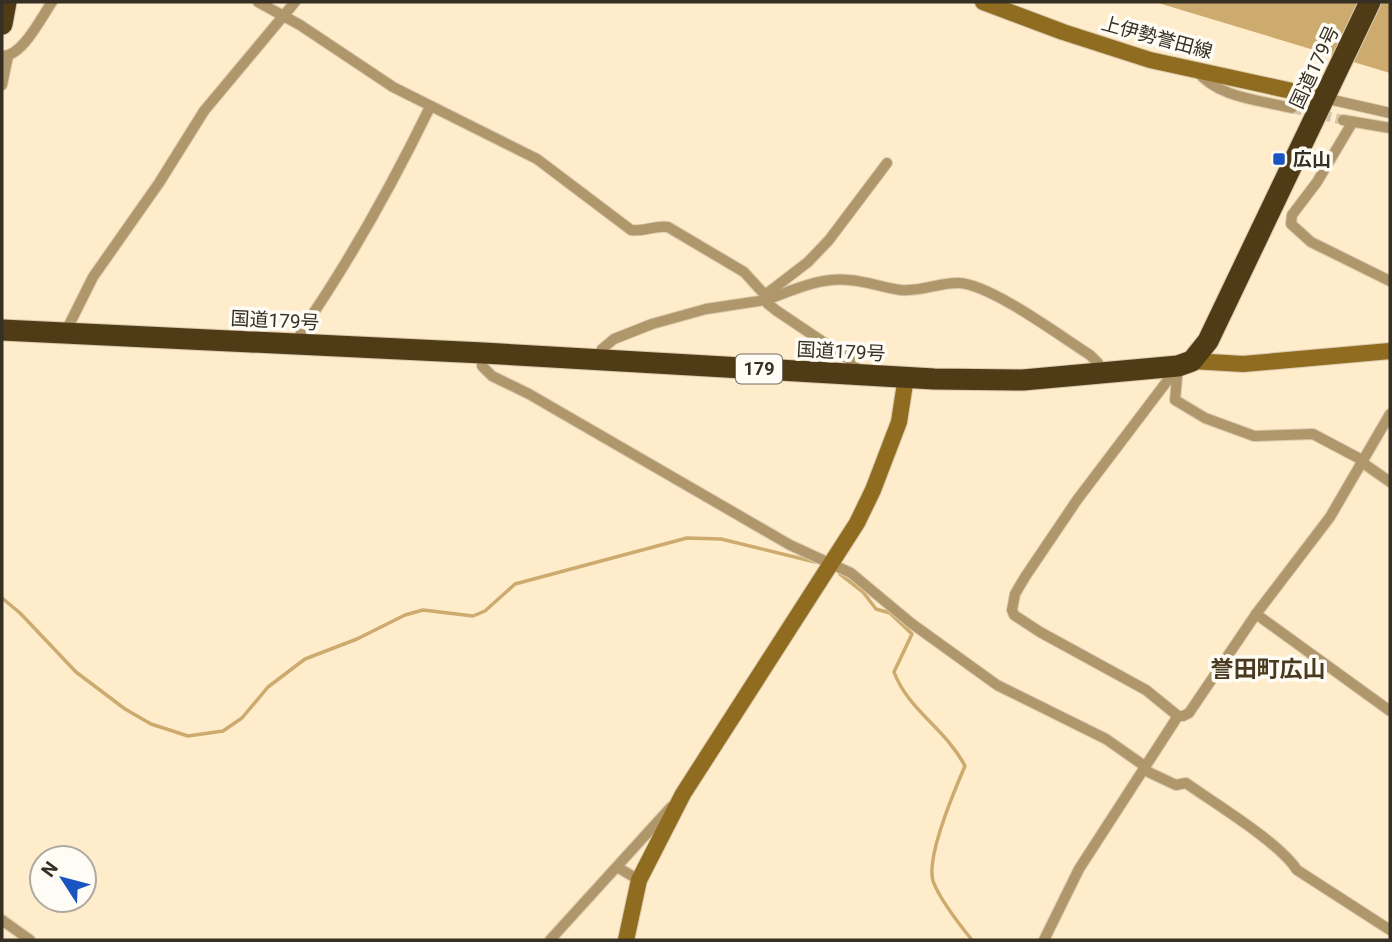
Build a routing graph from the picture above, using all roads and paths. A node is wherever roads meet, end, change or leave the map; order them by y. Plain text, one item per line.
1 (6, 2) edge
2 (52, 2) edge
3 (258, 2) edge
4 (295, 2) edge
5 (983, 2) edge
6 (1370, 2) edge
7 (283, 16) junction
8 (2, 24) edge
9 (5, 56) edge
10 (1196, 70) junction
11 (2, 85) edge
12 (1324, 98) junction
13 (430, 107) junction
14 (1292, 108) tunnel mouth
15 (1390, 113) edge
16 (1390, 128) edge
17 (887, 163) dead end
18 (1390, 281) edge
19 (765, 297) junction
20 (2, 330) edge
21 (66, 331) junction
22 (297, 344) junction
23 (1390, 351) edge
24 (483, 353) junction
25 (596, 360) junction
26 (1185, 363) junction
27 (1102, 373) junction
28 (860, 375) junction
29 (906, 377) junction
30 (1390, 414) edge
31 (1364, 462) junction
32 (1390, 482) edge
33 (831, 567) junction
34 (1256, 614) junction
35 (1390, 711) edge
36 (1178, 716) junction
37 (1145, 769) junction
38 (683, 794) junction
39 (617, 867) junction
40 (639, 880) junction
41 (2, 920) edge
42 (1390, 930) edge
43 (30, 940) edge
44 (550, 940) edge
45 (626, 940) edge
46 (1044, 940) edge

1 - 8 highway
2 - 9 street
3 - 7 street
4 - 7 street
5 - 10 street, 上伊勢誉田線
6 - 12 highway, 国道179号
7 - 13 street
7 - 21 street
9 - 11 street
10 - 12 street, 上伊勢誉田線
10 - 14 street
12 - 15 street
12 - 26 highway, 国道179号
13 - 19 street
13 - 22 street
16 - 18 street
17 - 19 street
19 - 25 street
19 - 27 street
19 - 28 street
20 - 21 highway, 国道179号 / 179
21 - 22 highway, 国道179号 / 179
22 - 24 highway, 国道179号 / 179
23 - 26 street
24 - 25 highway, 国道179号 / 179
24 - 33 street
25 - 28 highway, 国道179号 / 179
26 - 27 highway, 国道179号 / 179
26 - 31 street
26 - 36 street
27 - 29 highway, 国道179号 / 179
28 - 29 highway, 国道179号 / 179
29 - 33 street
30 - 31 street
31 - 32 street
31 - 34 street
33 - 37 street
33 - 38 street
34 - 35 street
34 - 36 street
36 - 37 street
37 - 42 street
37 - 46 street
38 - 39 street
38 - 40 street
39 - 40 street
39 - 44 street
40 - 45 street
41 - 43 street

